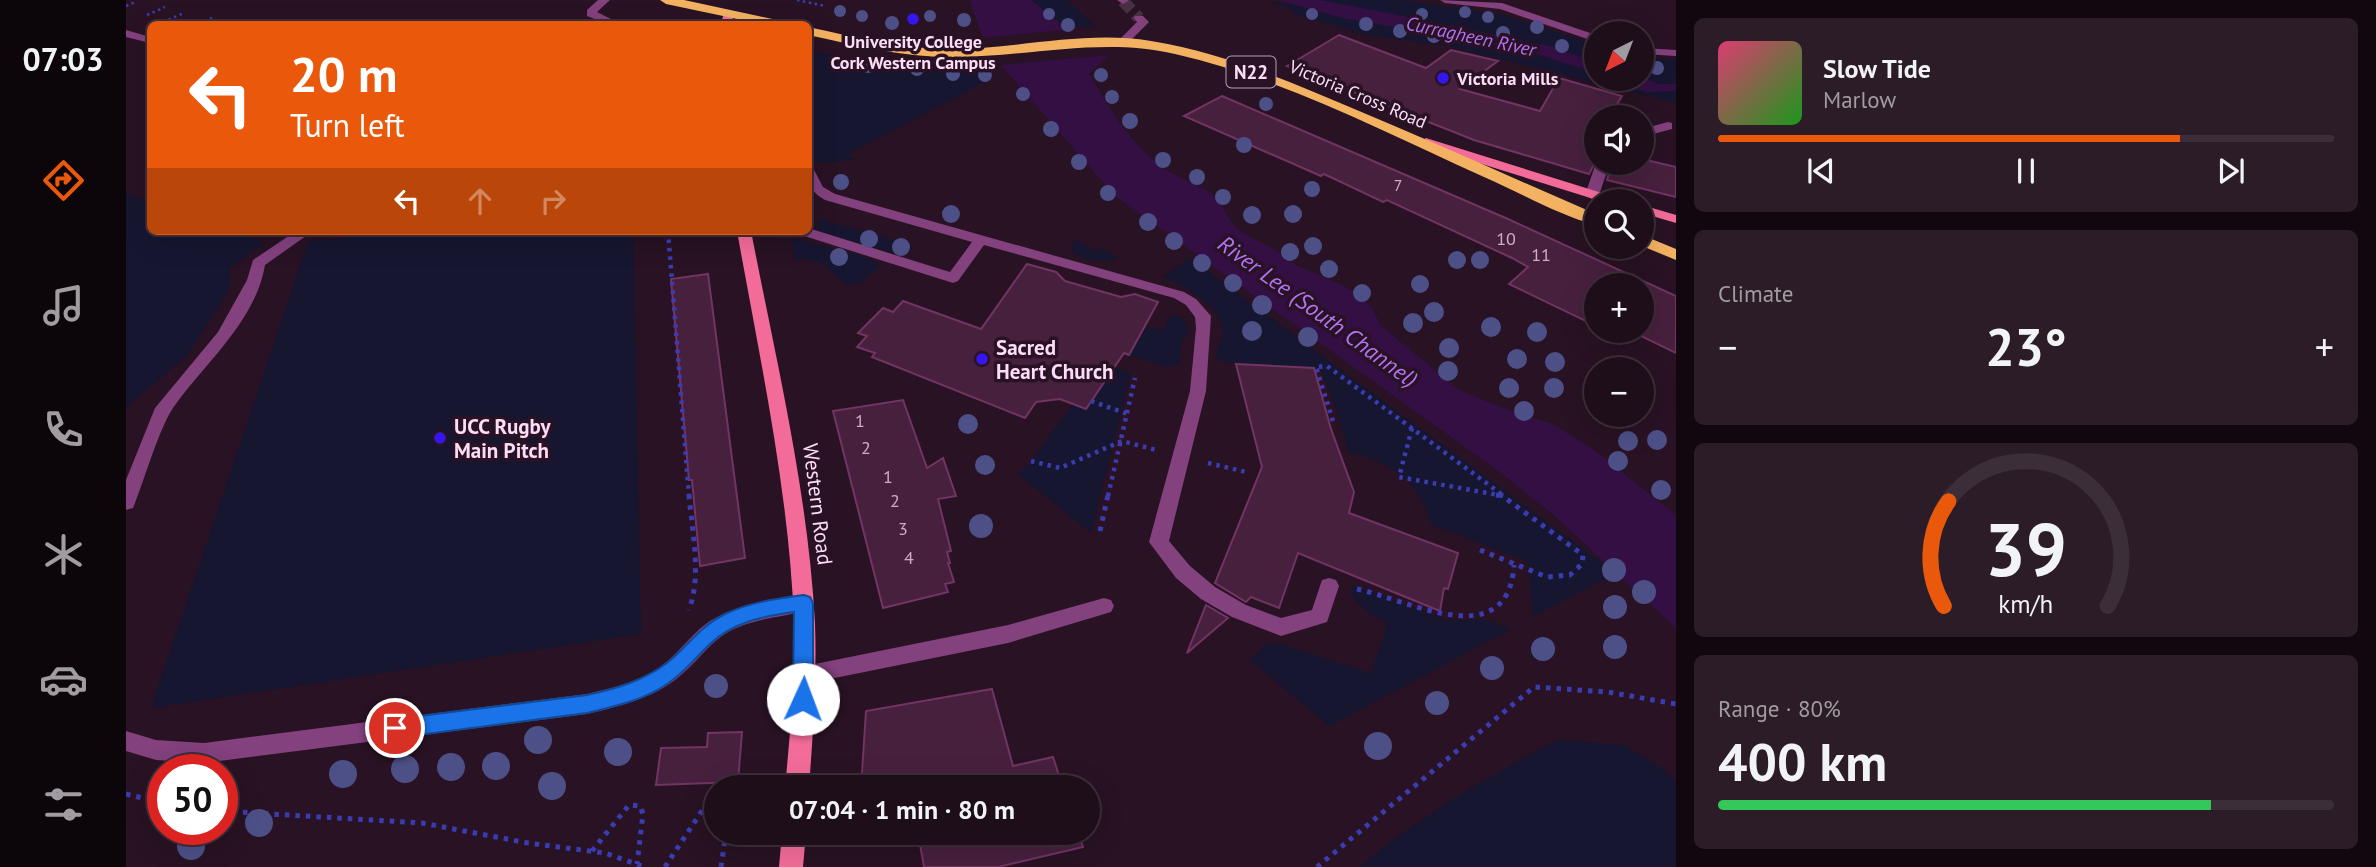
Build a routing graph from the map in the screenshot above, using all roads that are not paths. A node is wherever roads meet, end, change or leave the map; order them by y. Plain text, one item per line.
1 (605, 0) edge
2 (1446, 0) edge
3 (670, 1) edge
4 (1139, 18) dead end
5 (728, 19) edge
6 (609, 21) edge
7 (707, 21) edge
8 (748, 21) edge
9 (812, 32) edge
10 (126, 33) edge
11 (1584, 34) edge
12 (147, 39) edge
13 (1123, 42) junction
14 (1654, 52) edge
15 (1676, 53) edge
16 (1668, 126) dead end
17 (1654, 130) edge
18 (1400, 134) junction
19 (812, 179) edge
20 (1584, 192) edge
21 (1654, 213) edge
22 (1584, 215) edge
23 (1676, 219) edge
24 (812, 234) edge
25 (300, 235) edge
26 (745, 235) edge
27 (981, 240) junction
28 (1654, 245) edge
29 (1676, 255) edge
30 (126, 503) edge
31 (1329, 586) road end
32 (804, 603) junction
33 (1104, 606) dead end
34 (805, 675) junction
35 (126, 741) edge
36 (798, 775) edge
37 (793, 845) edge
38 (791, 867) edge

1 - 6 street
2 - 11 street
3 - 5 highway
3 - 7 highway
4 - 13 street
5 - 8 highway
9 - 13 highway, Victoria Cross Road / N22
10 - 12 street
13 - 18 highway, Victoria Cross Road / N22
14 - 15 street
16 - 17 street
18 - 20 main road
18 - 22 highway, Victoria Cross Road / N22
19 - 27 street
21 - 23 main road
24 - 27 street
25 - 30 street
26 - 32 main road, Western Road
27 - 31 street
28 - 29 highway
32 - 34 main road, Western Road
32 - 35 street
33 - 34 street
34 - 36 main road, Western Road
37 - 38 main road

